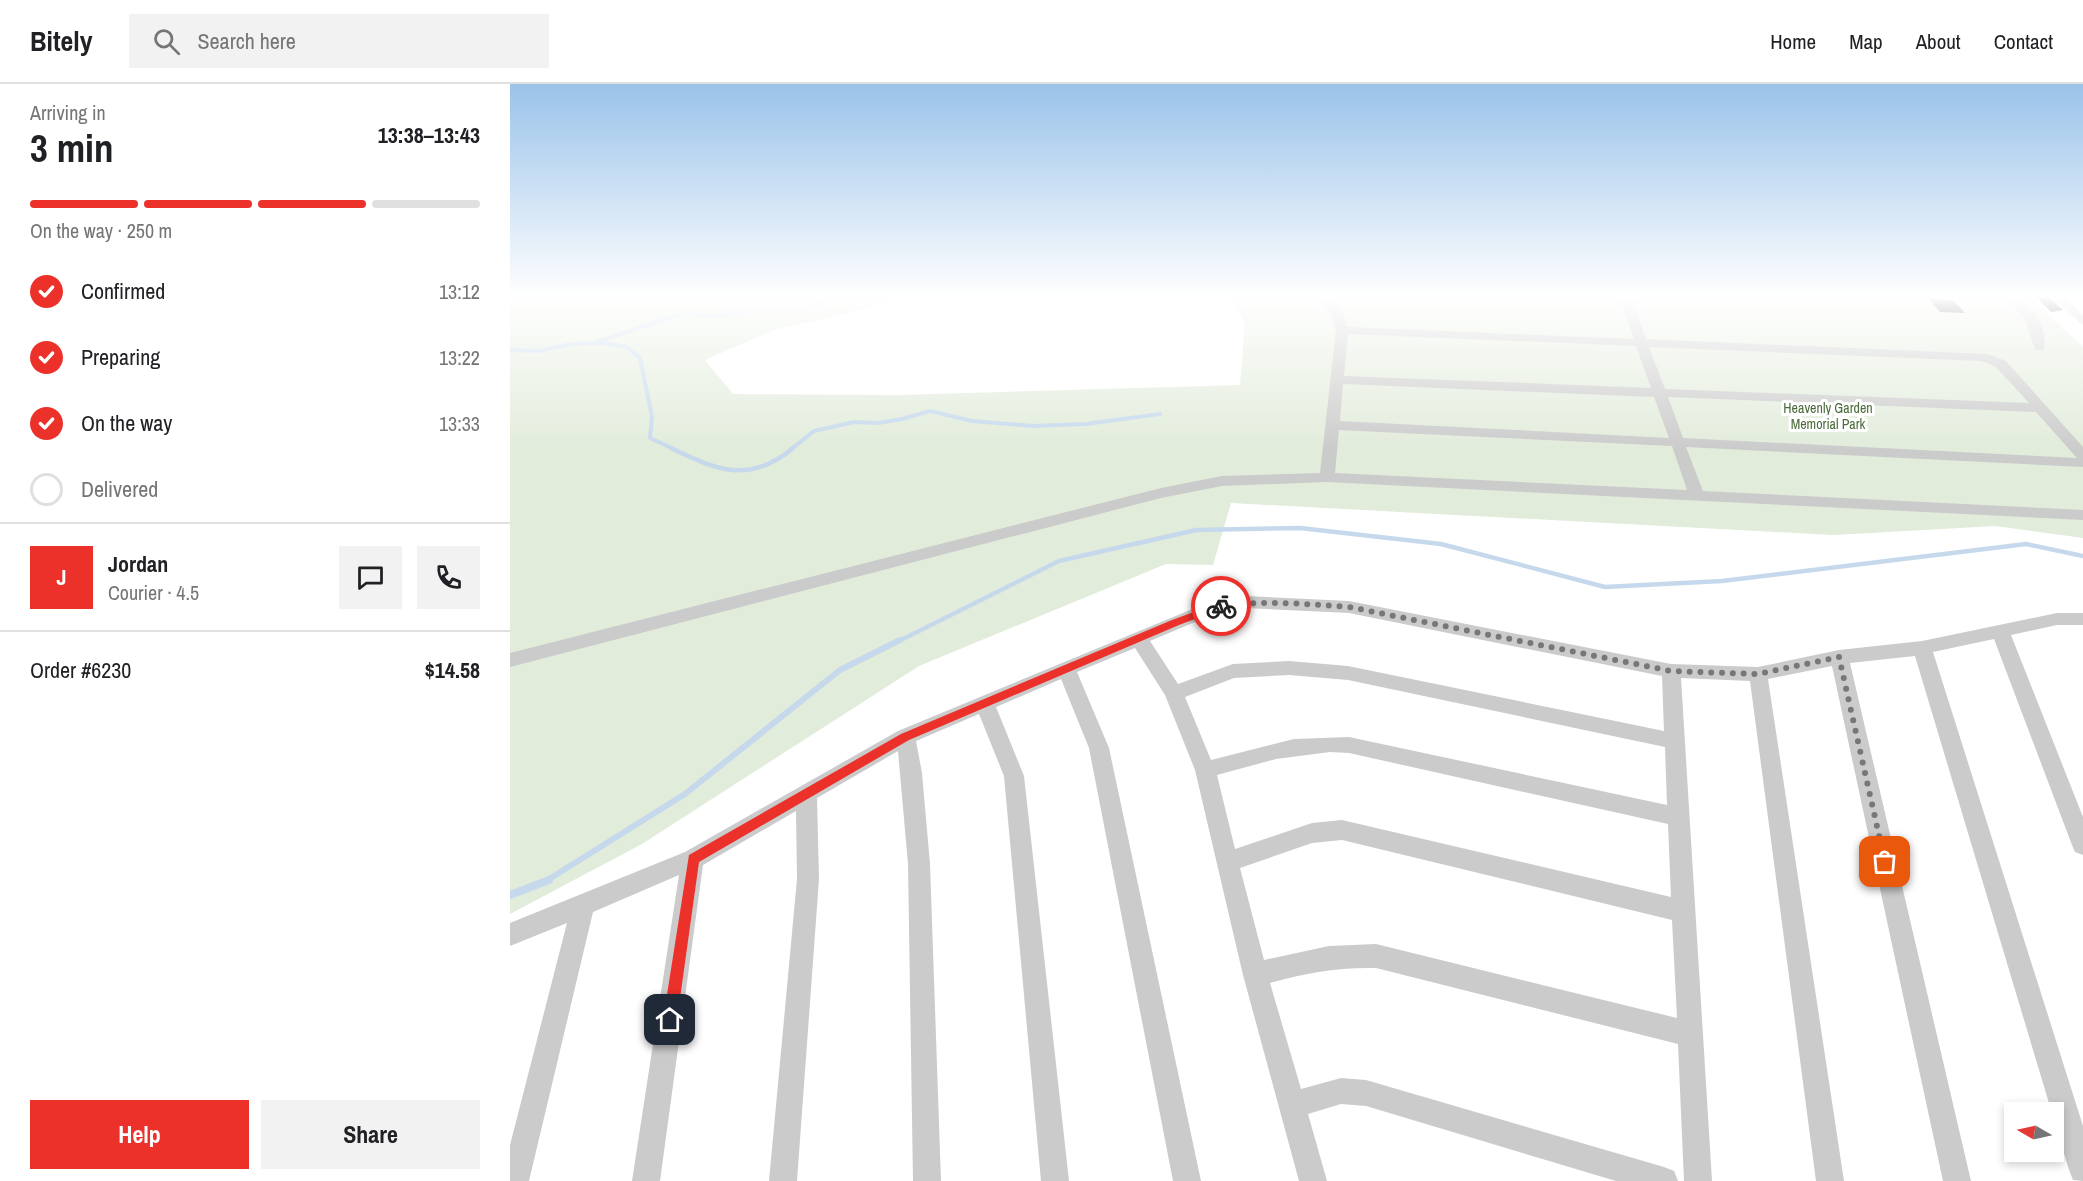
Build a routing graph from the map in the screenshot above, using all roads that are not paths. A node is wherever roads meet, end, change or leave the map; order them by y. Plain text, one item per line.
1 (1340, 348) edge
2 (1643, 348) edge
3 (1783, 348) edge
4 (1337, 380) junction
5 (1660, 393) junction
6 (2041, 408) junction
7 (1333, 425) junction
8 (1678, 442) junction
9 (2083, 456) edge
10 (2083, 463) edge
11 (1327, 477) junction
12 (1697, 497) junction
13 (2083, 515) edge
14 (2080, 624) edge
15 (2001, 633) junction
16 (1137, 638) junction
17 (1922, 648) junction
18 (1839, 657) junction
19 (510, 660) edge
20 (1066, 669) junction
21 (1671, 671) junction
22 (1758, 674) junction
23 (1174, 693) junction
24 (984, 702) junction
25 (905, 737) junction
26 (1674, 741) junction
27 (1205, 770) junction
28 (806, 792) junction
29 (1678, 817) junction
30 (2083, 845) edge
31 (693, 859) junction
32 (1227, 862) junction
33 (583, 904) junction
34 (1682, 911) junction
35 (510, 935) edge
36 (1255, 975) junction
37 (1688, 1034) junction
38 (1290, 1106) junction
39 (2083, 1170) edge
40 (515, 1181) edge
41 (646, 1181) edge
42 (783, 1181) edge
43 (927, 1181) edge
44 (1055, 1181) edge
45 (1187, 1181) edge
46 (1313, 1181) edge
47 (1664, 1181) edge
48 (1698, 1181) edge
49 (1830, 1181) edge
50 (1957, 1181) edge

1 - 4 street
2 - 5 street
3 - 6 street
4 - 5 street
4 - 7 street
5 - 6 street
5 - 8 street
6 - 9 street
7 - 8 street
7 - 11 street
8 - 10 street
8 - 12 street
11 - 12 street
11 - 19 street
12 - 13 street
14 - 15 street
15 - 17 street
15 - 30 street
16 - 20 street
16 - 21 street
16 - 23 street
17 - 18 street
17 - 39 street
18 - 22 street
18 - 50 street
20 - 24 street
20 - 45 street
21 - 22 street
21 - 26 street
22 - 49 street
23 - 26 street
23 - 27 street
24 - 25 street
24 - 44 street
25 - 28 street
25 - 43 street
26 - 29 street
27 - 29 street
27 - 32 street
28 - 31 street
28 - 42 street
29 - 34 street
31 - 33 street
31 - 41 street
32 - 34 street
32 - 36 street
33 - 35 street
33 - 40 street
34 - 37 street
36 - 37 street
36 - 38 street
37 - 48 street
38 - 46 street
38 - 47 street

